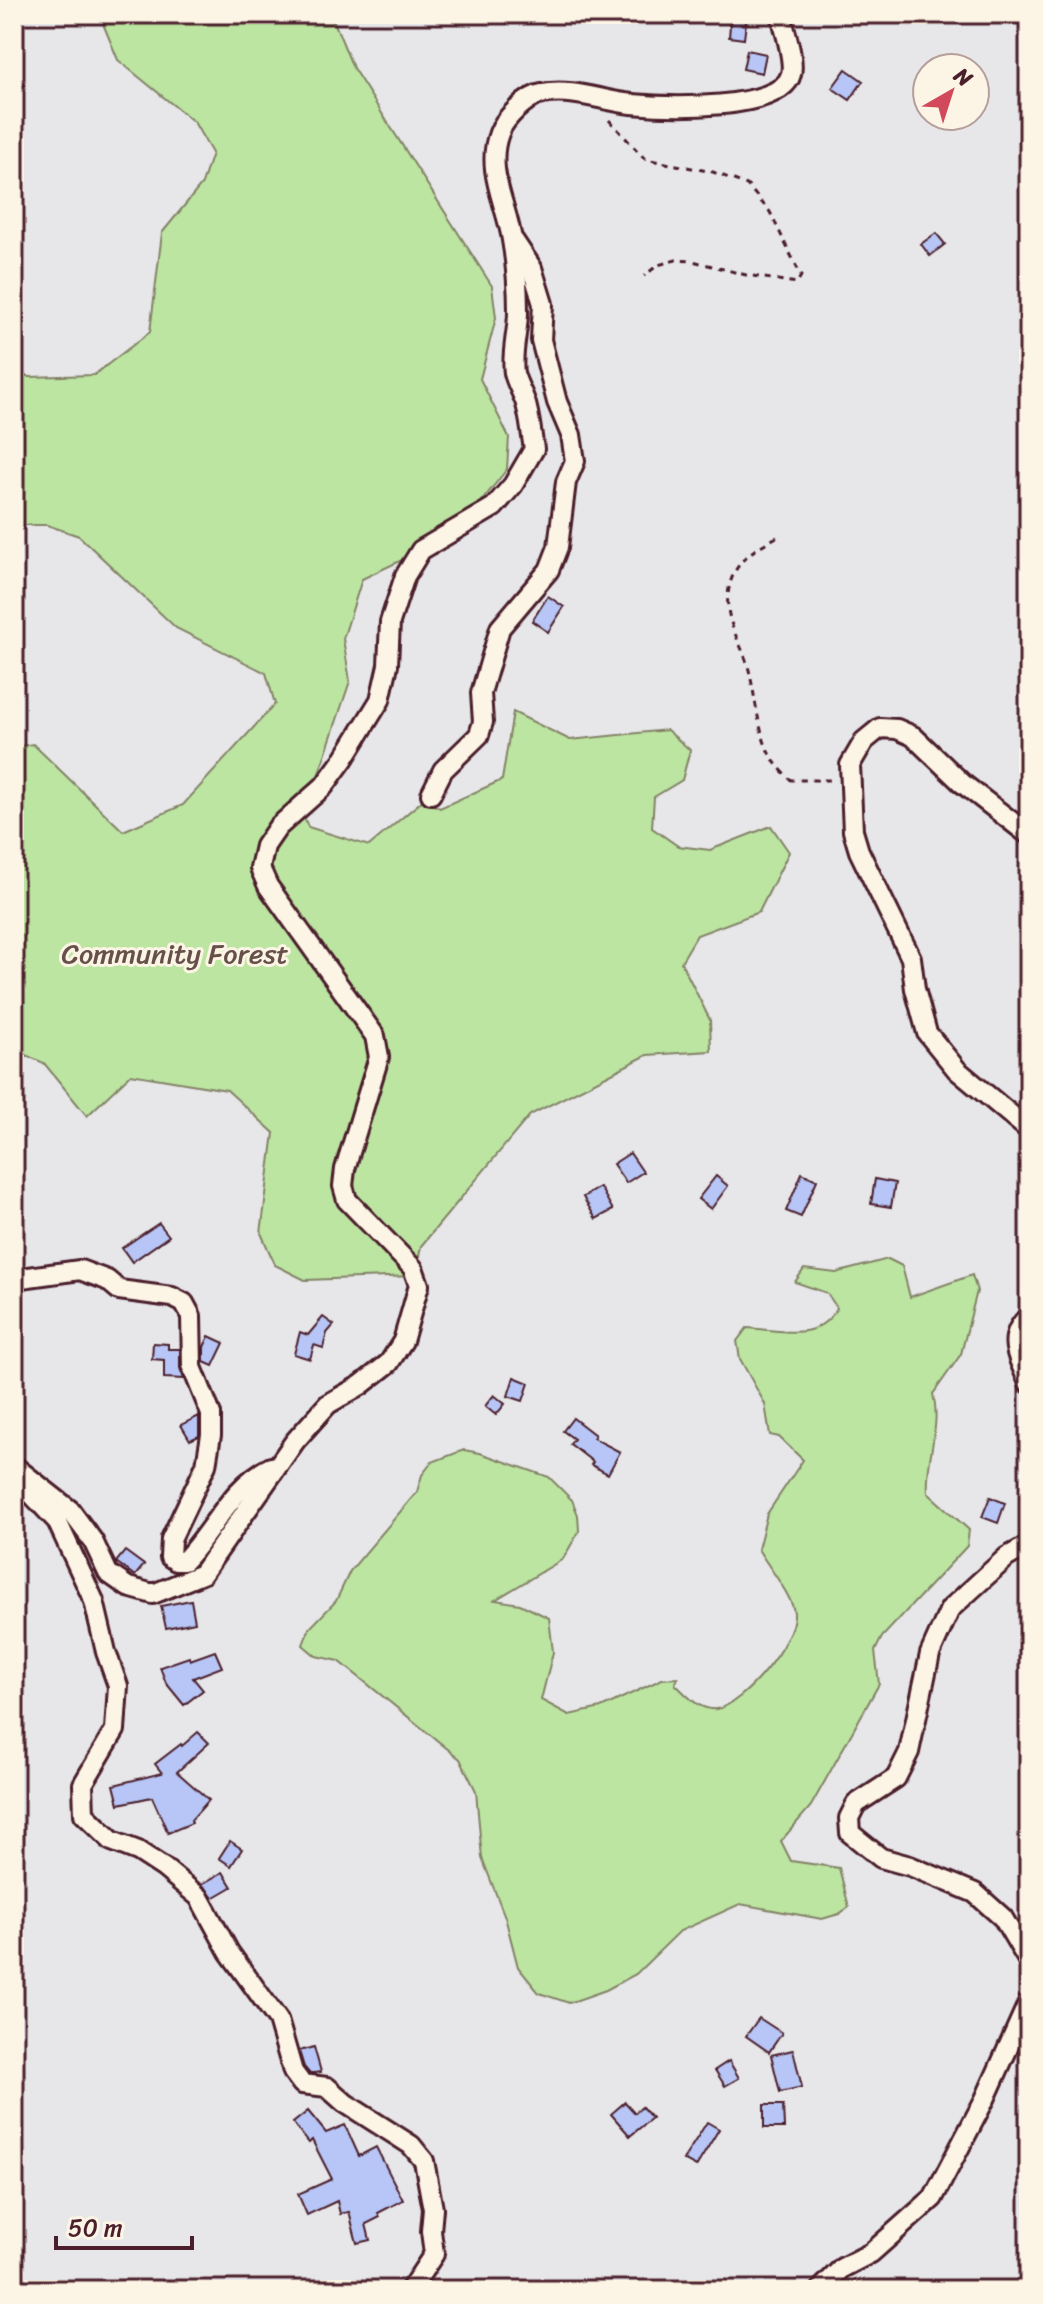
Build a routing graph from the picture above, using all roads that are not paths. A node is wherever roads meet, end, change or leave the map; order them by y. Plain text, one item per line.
1 (781, 14) edge
2 (512, 239) junction
3 (431, 794) dead end
4 (1029, 835) edge
5 (1029, 1130) edge
6 (14, 1279) edge
7 (1029, 1316) edge
8 (1029, 1383) edge
9 (280, 1462) junction
10 (15, 1470) edge
11 (1029, 1545) edge
12 (1029, 1962) edge
13 (1029, 2001) edge
14 (410, 2290) edge
15 (820, 2290) edge

1 - 2 street
2 - 3 street
2 - 9 street
4 - 5 street
6 - 9 street
7 - 8 street
9 - 10 street
10 - 14 street
11 - 12 street
13 - 15 street

